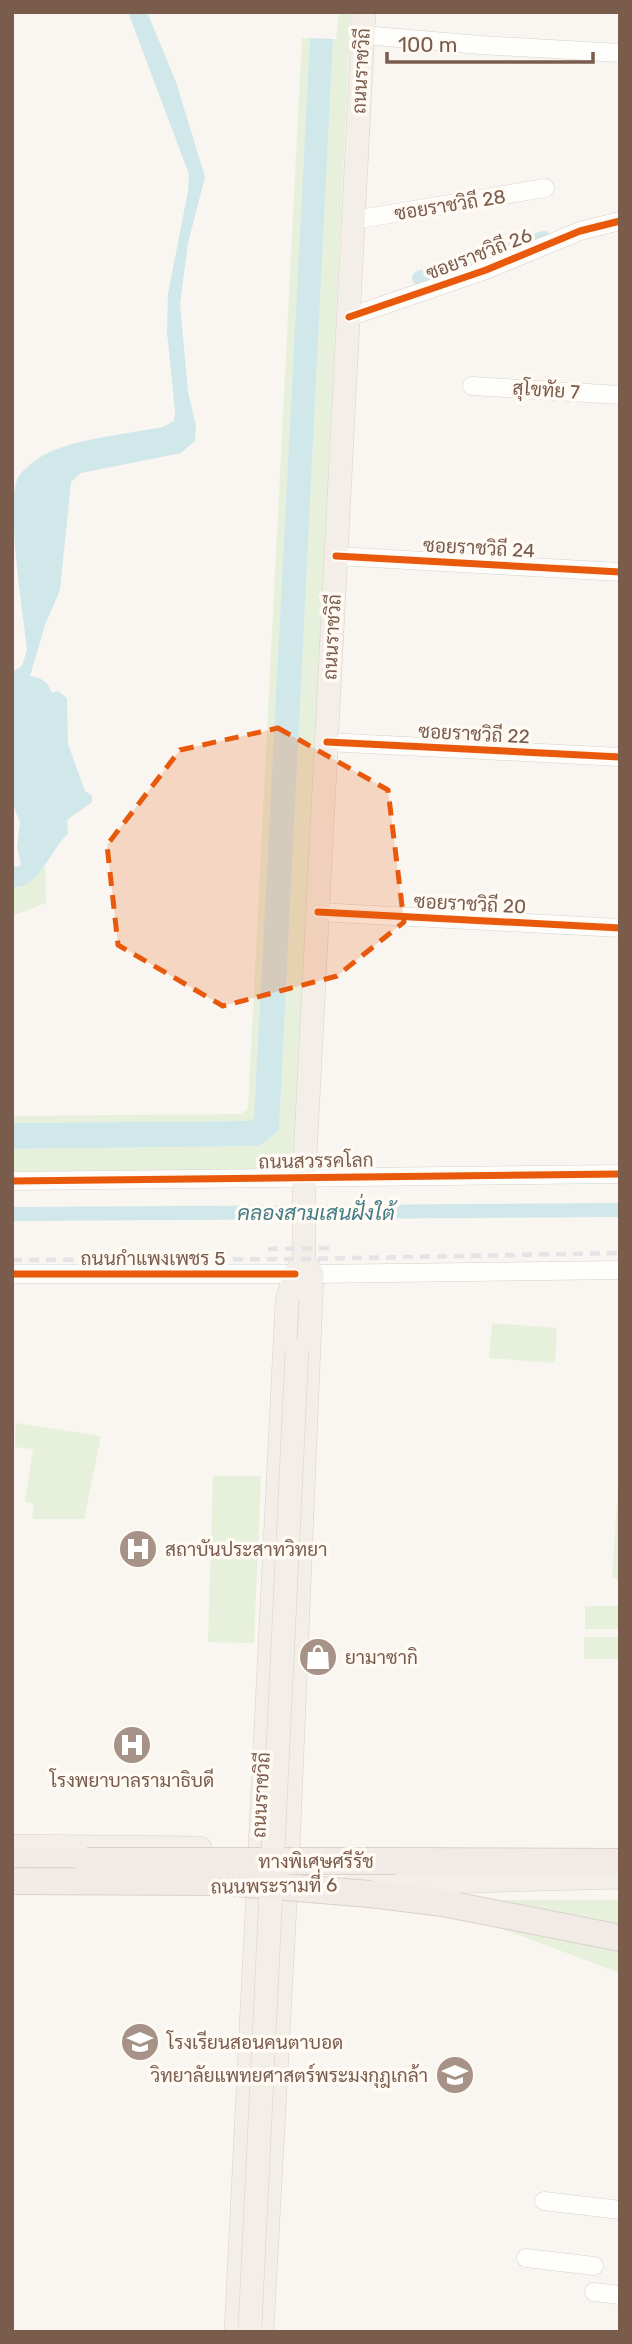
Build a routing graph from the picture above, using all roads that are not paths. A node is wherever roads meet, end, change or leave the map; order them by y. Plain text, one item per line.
1 (364, 12) edge
2 (363, 35) junction
3 (620, 54) edge
4 (545, 188) dead end
5 (354, 220) junction
6 (620, 221) edge
7 (349, 317) junction
8 (472, 386) dead end
9 (620, 395) edge
10 (336, 556) junction
11 (620, 572) edge
12 (327, 742) junction
13 (620, 757) edge
14 (318, 912) junction
15 (620, 928) edge
16 (620, 1174) edge
17 (12, 1181) edge
18 (304, 1184) junction
19 (620, 1270) edge
20 (12, 1274) edge
21 (300, 1274) junction
22 (261, 1789) junction
23 (291, 1789) junction
24 (12, 1846) edge
25 (259, 1849) junction
26 (620, 1849) edge
27 (288, 1850) junction
28 (12, 1861) edge
29 (620, 1862) edge
30 (12, 1872) edge
31 (620, 1877) edge
32 (12, 1881) edge
33 (257, 1887) junction
34 (285, 1888) junction
35 (70, 1889) junction
36 (12, 1890) edge
37 (538, 1920) junction
38 (620, 1938) edge
39 (620, 1954) edge
40 (274, 2106) junction
41 (247, 2107) junction
42 (544, 2200) dead end
43 (620, 2210) edge
44 (526, 2258) dead end
45 (594, 2266) dead end
46 (594, 2292) dead end
47 (620, 2295) edge
48 (250, 2330) edge

1 - 2 main road, ถนนราชวิถี
2 - 3 street
2 - 5 main road, ถนนราชวิถี
4 - 5 street, ซอยราชวิถี 28
5 - 7 main road, ถนนราชวิถี
6 - 7 street, ซอยราชวิถี 26
7 - 10 main road, ถนนราชวิถี
8 - 9 street, สุโขทัย 7
10 - 11 street, ซอยราชวิถี 24
10 - 12 main road, ถนนราชวิถี
12 - 13 street, ซอยราชวิถี 22
12 - 14 main road, ถนนราชวิถี
14 - 15 street, ซอยราชวิถี 20
14 - 18 main road, ถนนราชวิถี
16 - 18 street, ถนนสวรรคโลก
17 - 18 street, ถนนสวรรคโลก
18 - 21 main road, ถนนราชวิถี
19 - 21 street, ถนนกำแพงเพชร 5
20 - 21 street, ถนนกำแพงเพชร 5
21 - 22 main road, ถนนราชวิถี
21 - 23 main road, ถนนราชวิถี
21 - 48 main road, bridge
22 - 23 main road
22 - 25 main road, ถนนราชวิถี
23 - 27 main road, ถนนราชวิถี
24 - 25 main road, ถนนพระรามที่ 6
25 - 27 main road, ถนนพระรามที่ 6
25 - 33 main road, ถนนราชวิถี
26 - 27 main road, ถนนพระรามที่ 6
27 - 34 main road, ถนนราชวิถี
28 - 29 highway, ทางพิเศษศรีรัช, bridge
30 - 35 main road
31 - 34 main road, ถนนพระรามที่ 6
32 - 37 highway, ทางพิเศษศรีรัช, bridge
33 - 34 main road, ถนนพระรามที่ 6
33 - 35 main road, ถนนพระรามที่ 6
33 - 41 main road, ถนนราชวิถี
34 - 40 main road, ถนนราชวิถี
35 - 36 main road, ถนนพระรามที่ 6
37 - 38 highway
37 - 39 highway
40 - 41 main road
40 - 48 main road, ถนนราชวิถี
41 - 48 main road, ถนนราชวิถี
42 - 43 street
44 - 45 street
46 - 47 street

